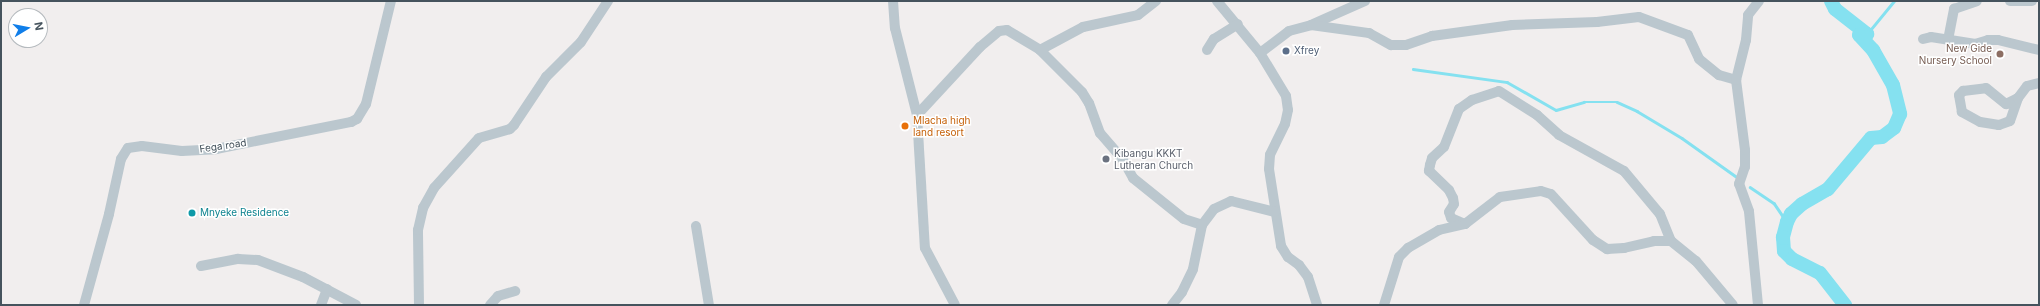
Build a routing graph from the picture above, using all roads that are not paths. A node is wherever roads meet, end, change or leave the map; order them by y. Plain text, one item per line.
1 (391, 1) edge
2 (608, 1) edge
3 (892, 1) edge
4 (1156, 1) edge
5 (1218, 1) edge
6 (1365, 1) edge
7 (1759, 1) edge
8 (1977, 1) edge
9 (2010, 1) edge
10 (2032, 1) edge
11 (1238, 24) junction
12 (1311, 25) junction
13 (1923, 39) dead end
14 (1948, 40) junction
15 (1040, 50) junction
16 (1207, 50) dead end
17 (2039, 50) edge
18 (1260, 53) junction
19 (1736, 80) junction
20 (2039, 83) edge
21 (2018, 98) junction
22 (917, 115) junction
23 (1275, 212) junction
24 (1465, 224) junction
25 (1202, 225) junction
26 (696, 226) dead end
27 (1671, 241) junction
28 (201, 266) dead end
29 (327, 289) junction
30 (515, 291) dead end
31 (84, 305) edge
32 (321, 305) edge
33 (356, 305) edge
34 (419, 305) edge
35 (490, 305) edge
36 (709, 305) edge
37 (955, 305) edge
38 (1172, 305) edge
39 (1317, 305) edge
40 (1384, 305) edge
41 (1733, 305) edge
42 (1758, 305) edge

1 - 31 street, Fega road
2 - 34 street
3 - 22 street
4 - 15 street
5 - 11 street
6 - 12 street
7 - 19 street
8 - 14 street
9 - 10 street
11 - 16 street
11 - 18 street
12 - 18 street
12 - 19 street
13 - 14 street
14 - 17 street
15 - 22 street
15 - 25 street
18 - 23 street
19 - 42 street
20 - 21 street
21 - 21 street
22 - 37 street
23 - 25 street
23 - 39 street
24 - 27 street
24 - 27 street
24 - 40 street
25 - 38 street
26 - 36 street
27 - 41 street
28 - 29 street
29 - 32 street
29 - 33 street
30 - 35 street

